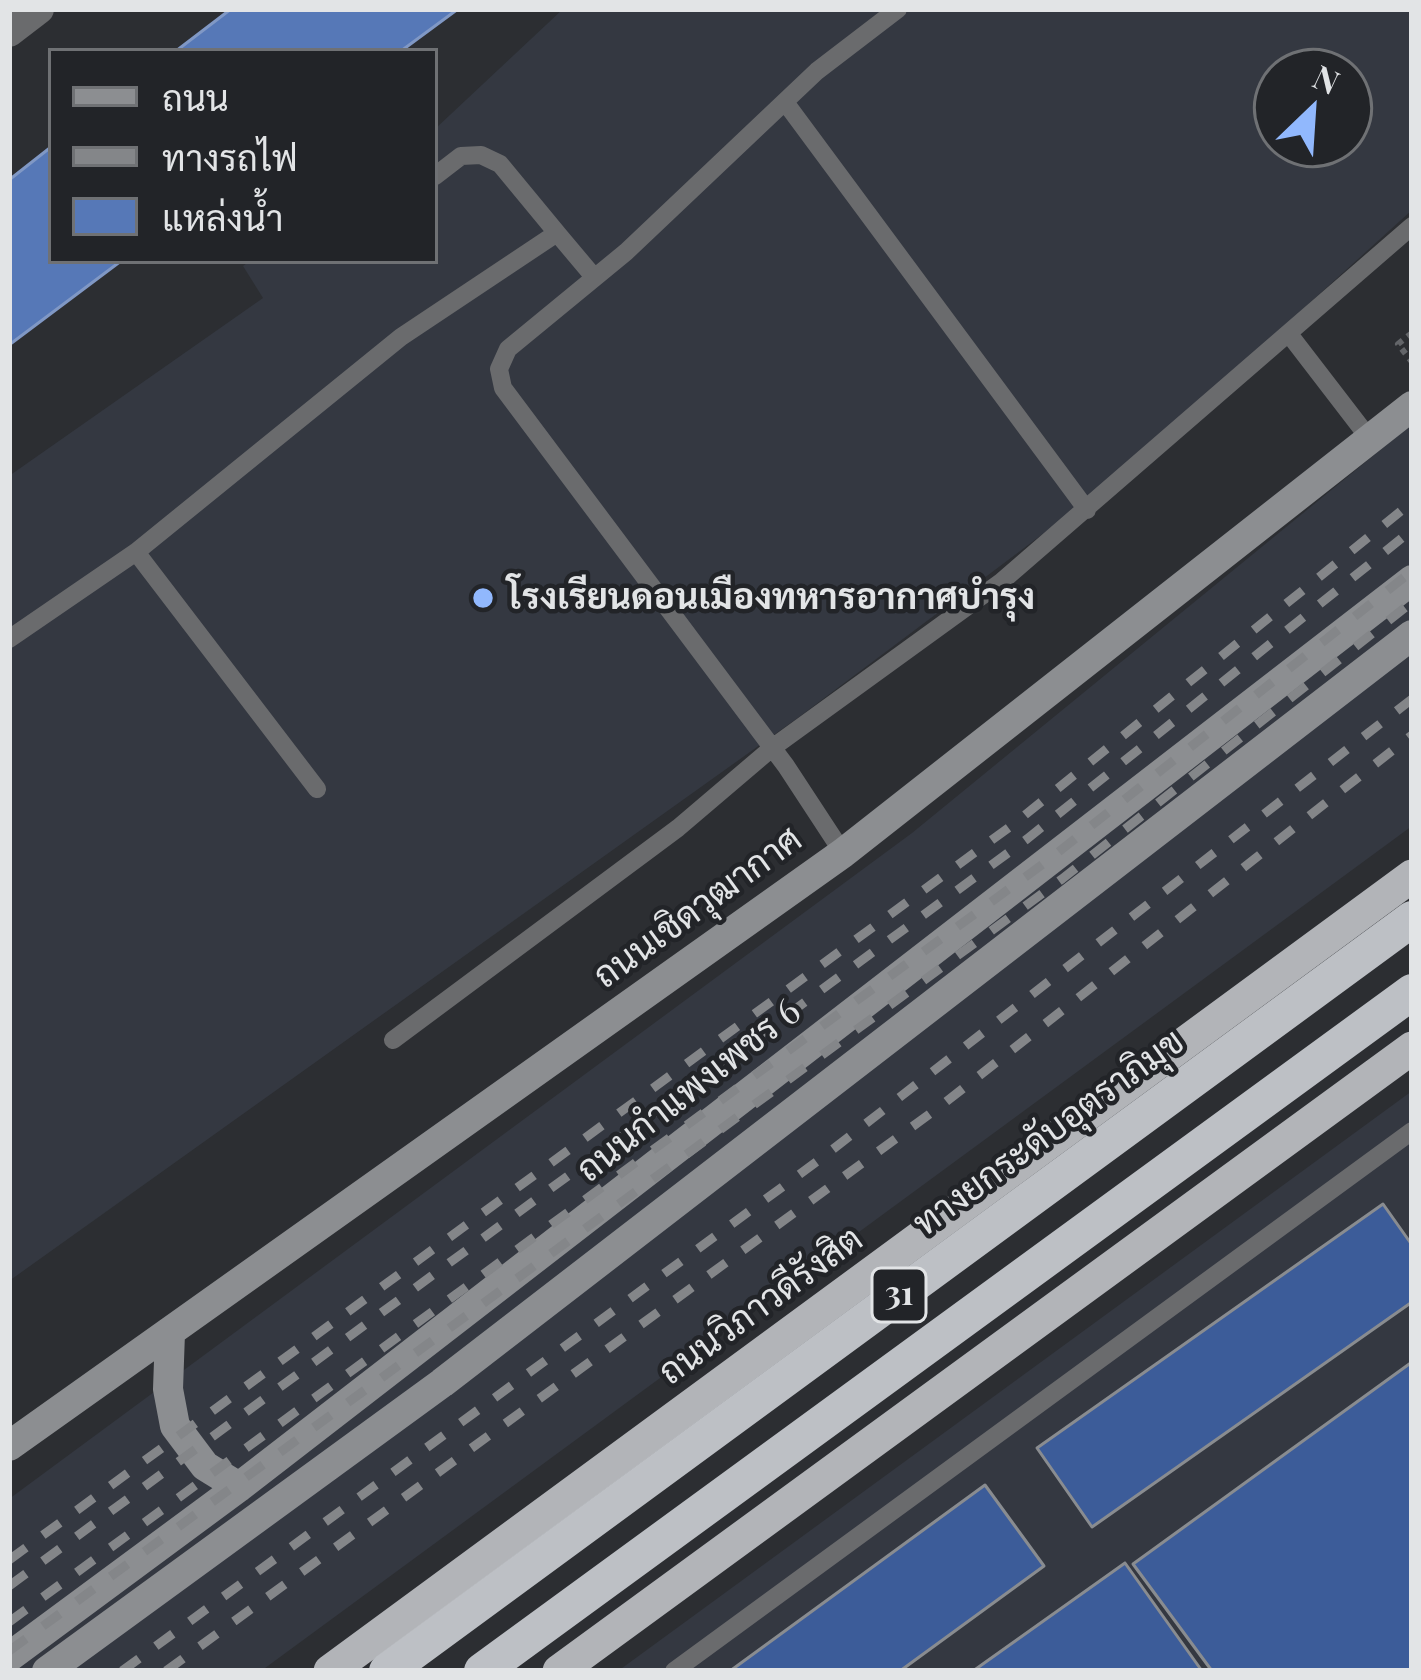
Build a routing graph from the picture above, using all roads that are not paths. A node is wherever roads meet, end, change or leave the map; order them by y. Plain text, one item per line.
1 (40, 9) edge
2 (898, 9) edge
3 (9, 32) edge
4 (785, 102) junction
5 (438, 174) edge
6 (1412, 226) edge
7 (557, 233) junction
8 (594, 277) junction
9 (1289, 334) junction
10 (1412, 406) edge
11 (1364, 432) junction
12 (1087, 510) junction
13 (136, 552) junction
14 (1412, 580) edge
15 (1412, 634) edge
16 (9, 639) edge
17 (772, 748) junction
18 (317, 788) dead end
19 (836, 840) junction
20 (1412, 876) edge
21 (1412, 919) edge
22 (1412, 992) edge
23 (393, 1040) dead end
24 (1412, 1048) edge
25 (1412, 1131) edge
26 (170, 1333) junction
27 (9, 1446) edge
28 (239, 1487) junction
29 (9, 1657) edge
30 (47, 1671) edge
31 (330, 1671) edge
32 (387, 1671) edge
33 (482, 1671) edge
34 (559, 1671) edge
35 (674, 1671) edge

1 - 3 street
2 - 4 lane
4 - 8 lane
4 - 12 lane
5 - 7 lane
6 - 9 lane
7 - 8 lane
7 - 13 lane
8 - 17 lane
9 - 11 lane
9 - 12 lane
10 - 11 main road, ถนนเชิดวุฒากาศ
11 - 19 main road, ถนนเชิดวุฒากาศ
12 - 17 lane
13 - 16 lane
13 - 18 lane
14 - 28 main road, ถนนกำแพงเพชร 6
15 - 30 main road
17 - 19 lane
17 - 23 lane
19 - 26 main road, ถนนเชิดวุฒากาศ
20 - 31 highway, ถนนวิภาวดีรังสิต / 31
21 - 32 highway, ทางยกระดับอุตราภิมุข / 31
22 - 33 highway, 31
24 - 34 highway
25 - 35 lane
26 - 27 main road, ถนนเชิดวุฒากาศ
26 - 28 main road
28 - 29 main road, ถนนกำแพงเพชร 6

